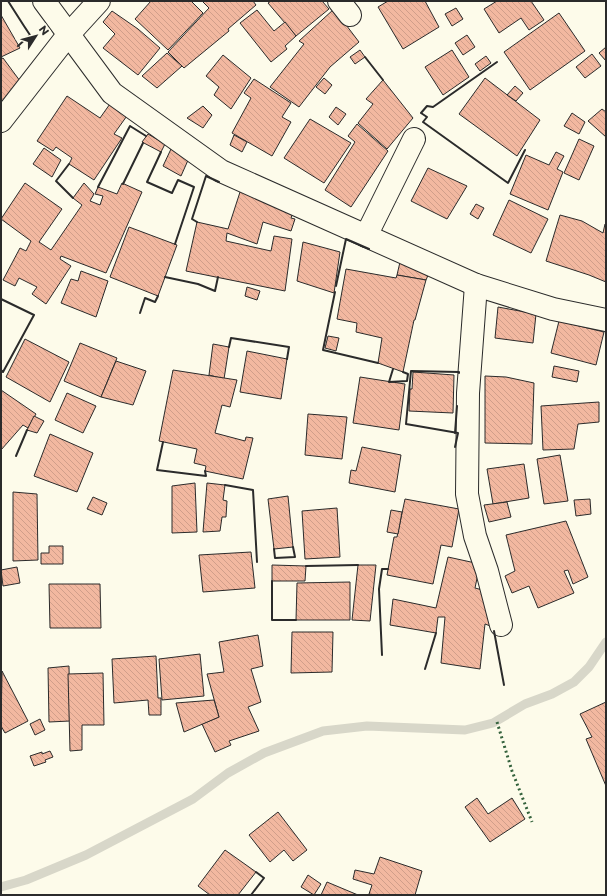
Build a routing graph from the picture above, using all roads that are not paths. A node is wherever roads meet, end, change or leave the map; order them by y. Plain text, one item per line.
1 (44, 1) edge
2 (99, 1) edge
3 (68, 35) junction
4 (1, 121) edge
5 (414, 139) dead end
6 (366, 236) junction
7 (476, 285) junction
8 (606, 320) edge
9 (502, 626) dead end

1 - 3 street
2 - 3 street
3 - 4 street
3 - 6 street
5 - 6 street
6 - 7 street
7 - 8 street
7 - 9 street

